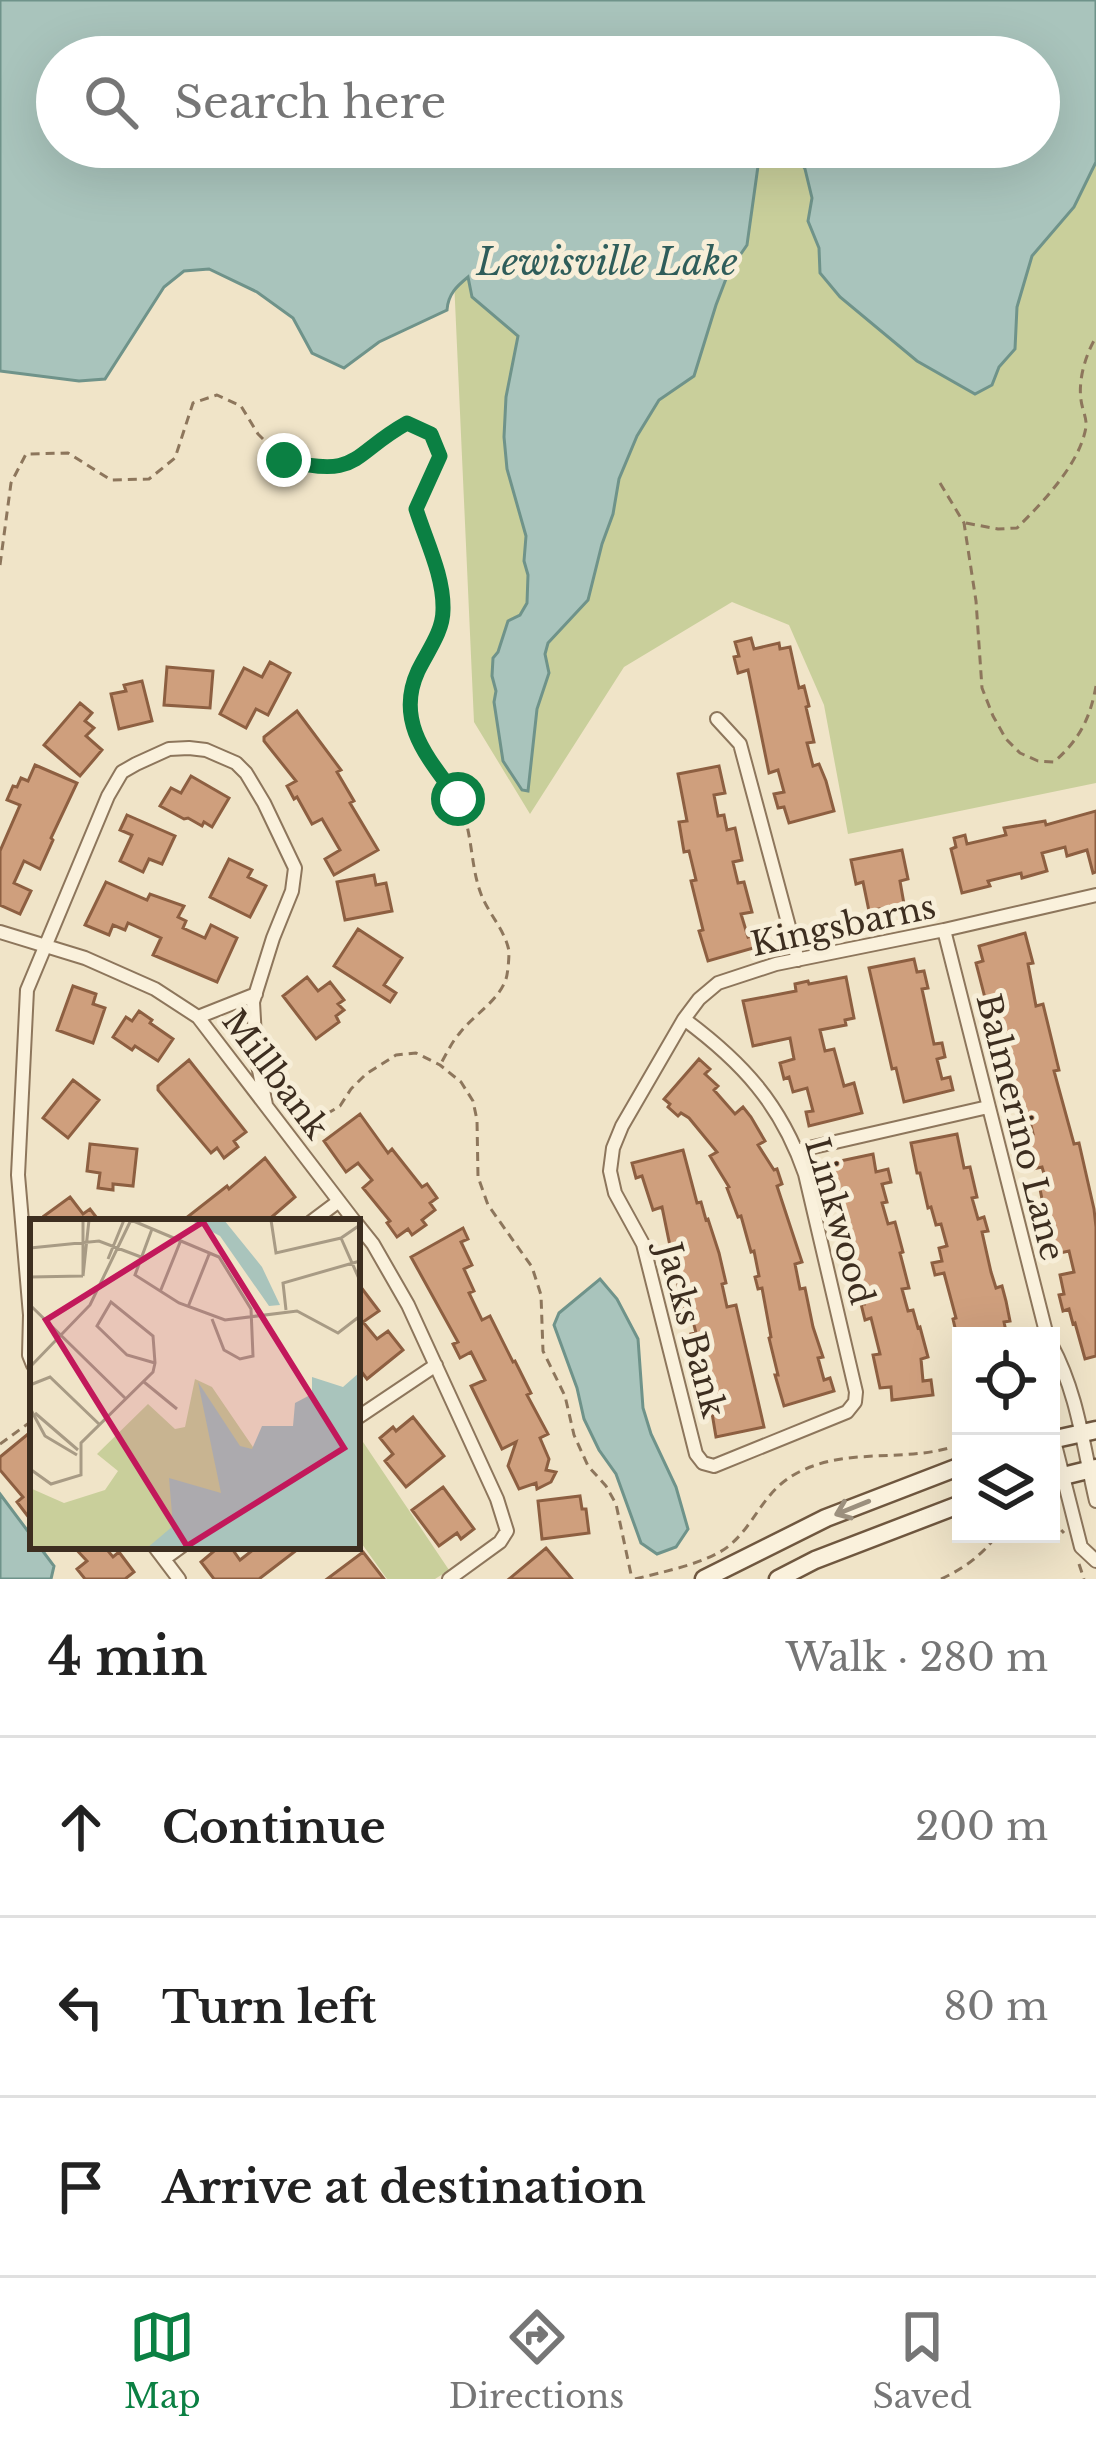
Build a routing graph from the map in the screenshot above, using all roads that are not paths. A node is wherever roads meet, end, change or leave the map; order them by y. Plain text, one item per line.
1 (717, 719) dead end
2 (1096, 895) edge
3 (944, 930) junction
4 (0, 932) edge
5 (45, 945) junction
6 (798, 960) junction
7 (256, 994) junction
8 (198, 1017) junction
9 (684, 1019) junction
10 (266, 1105) junction
11 (988, 1107) junction
12 (615, 1141) joint
13 (796, 1150) junction
14 (339, 1201) junction
15 (315, 1219) edge
16 (353, 1219) edge
17 (360, 1228) edge
18 (30, 1315) edge
19 (30, 1315) edge
20 (1045, 1327) edge
21 (30, 1357) edge
22 (1060, 1360) edge
23 (436, 1365) junction
24 (854, 1405) joint
25 (360, 1416) edge
26 (1090, 1431) edge
27 (1060, 1435) edge
28 (952, 1469) edge
29 (1092, 1469) edge
30 (1060, 1477) edge
31 (1060, 1487) edge
32 (1096, 1501) edge
33 (952, 1507) edge
34 (156, 1549) edge
35 (178, 1549) edge
36 (164, 1559) junction
37 (1096, 1561) edge
38 (179, 1579) edge
39 (449, 1579) edge
40 (704, 1579) edge
41 (778, 1579) edge

1 - 6 street
2 - 3 street, Kingsbarns
3 - 6 street, Kingsbarns
3 - 11 street, Balmerino Lane
4 - 5 street, Millbank
5 - 7 street
5 - 8 street, Millbank
5 - 19 street
6 - 9 street, Kingsbarns
7 - 8 street
7 - 10 street
8 - 10 street, Millbank
9 - 12 street, Kingsbarns
9 - 13 street, Linkwood
10 - 14 street, Millbank
11 - 13 street
11 - 20 street, Balmerino Lane
12 - 24 street, Jacks Bank
13 - 24 street, Linkwood
14 - 15 street
14 - 16 street, Millbank
17 - 23 street, Millbank
18 - 21 street
22 - 26 street
23 - 25 street
23 - 39 street, Millbank
26 - 27 main road
26 - 29 street
28 -> 40 main road
29 - 30 main road
29 - 32 street
31 - 37 street
33 - 41 main road
34 - 36 street
35 - 36 street
36 - 38 street

